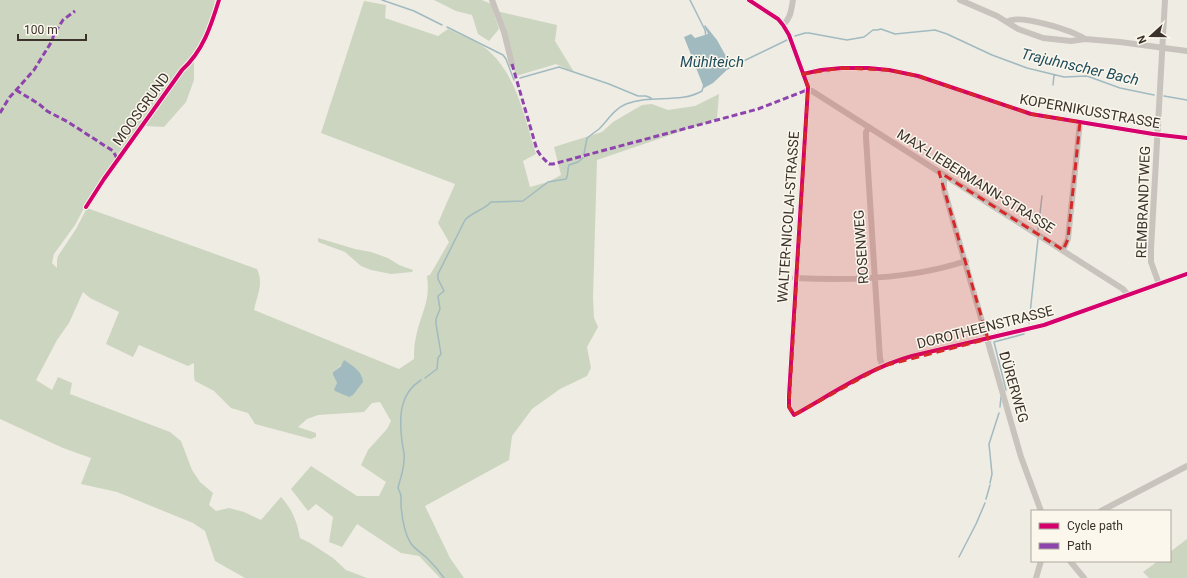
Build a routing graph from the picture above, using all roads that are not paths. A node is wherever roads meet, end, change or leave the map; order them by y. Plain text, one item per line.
1 (219, 0) edge
2 (492, 0) edge
3 (749, 0) edge
4 (793, 0) edge
5 (960, 0) edge
6 (1165, 0) edge
7 (1007, 22) junction
8 (783, 25) junction
9 (1085, 39) junction
10 (1162, 47) junction
11 (1187, 51) edge
12 (512, 64) dead end
13 (804, 74) junction
14 (807, 90) junction
15 (1080, 122) junction
16 (869, 127) junction
17 (1157, 135) junction
18 (1187, 138) edge
19 (946, 176) junction
20 (86, 207) dead end
21 (1063, 250) junction
22 (966, 261) junction
23 (1187, 274) edge
24 (874, 277) junction
25 (795, 278) junction
26 (1159, 284) junction
27 (1128, 295) junction
28 (988, 339) junction
29 (883, 366) junction
30 (794, 415) joint
31 (1187, 466) edge
32 (1041, 510) edge
33 (1103, 510) edge
34 (1041, 562) edge
35 (1071, 562) edge
36 (1036, 578) edge
37 (1084, 578) edge

1 - 20 street, MOOSGRUND
2 - 12 street
3 - 8 street
4 - 8 street
5 - 7 street
6 - 10 street, REMBRANDTWEG
7 - 9 street
7 - 9 street
8 - 13 street, WALTER-NICOLAI-STRASSE
9 - 10 street
10 - 11 street
10 - 17 street, REMBRANDTWEG
13 - 14 street, WALTER-NICOLAI-STRASSE
13 - 15 street, KOPERNIKUSSTRASSE
14 - 16 street, MAX-LIEBERMANN-STRASSE
14 - 25 street, WALTER-NICOLAI-STRASSE
15 - 17 street, KOPERNIKUSSTRASSE
15 - 21 street
16 - 19 street, MAX-LIEBERMANN-STRASSE
16 - 24 street, ROSENWEG
17 - 18 street, KOPERNIKUSSTRASSE
17 - 26 street, REMBRANDTWEG
19 - 21 street, MAX-LIEBERMANN-STRASSE
19 - 22 street, DÜRERWEG
21 - 27 street, MAX-LIEBERMANN-STRASSE
22 - 24 street
22 - 28 street, DÜRERWEG
23 - 26 street, DOROTHEENSTRASSE
24 - 25 street
24 - 29 street, ROSENWEG
25 - 30 street, WALTER-NICOLAI-STRASSE
26 - 27 street, DOROTHEENSTRASSE
27 - 28 street, DOROTHEENSTRASSE
28 - 29 street, DOROTHEENSTRASSE
28 - 32 street, DÜRERWEG
29 - 30 street, DOROTHEENSTRASSE
31 - 33 street
34 - 36 street
35 - 37 street

